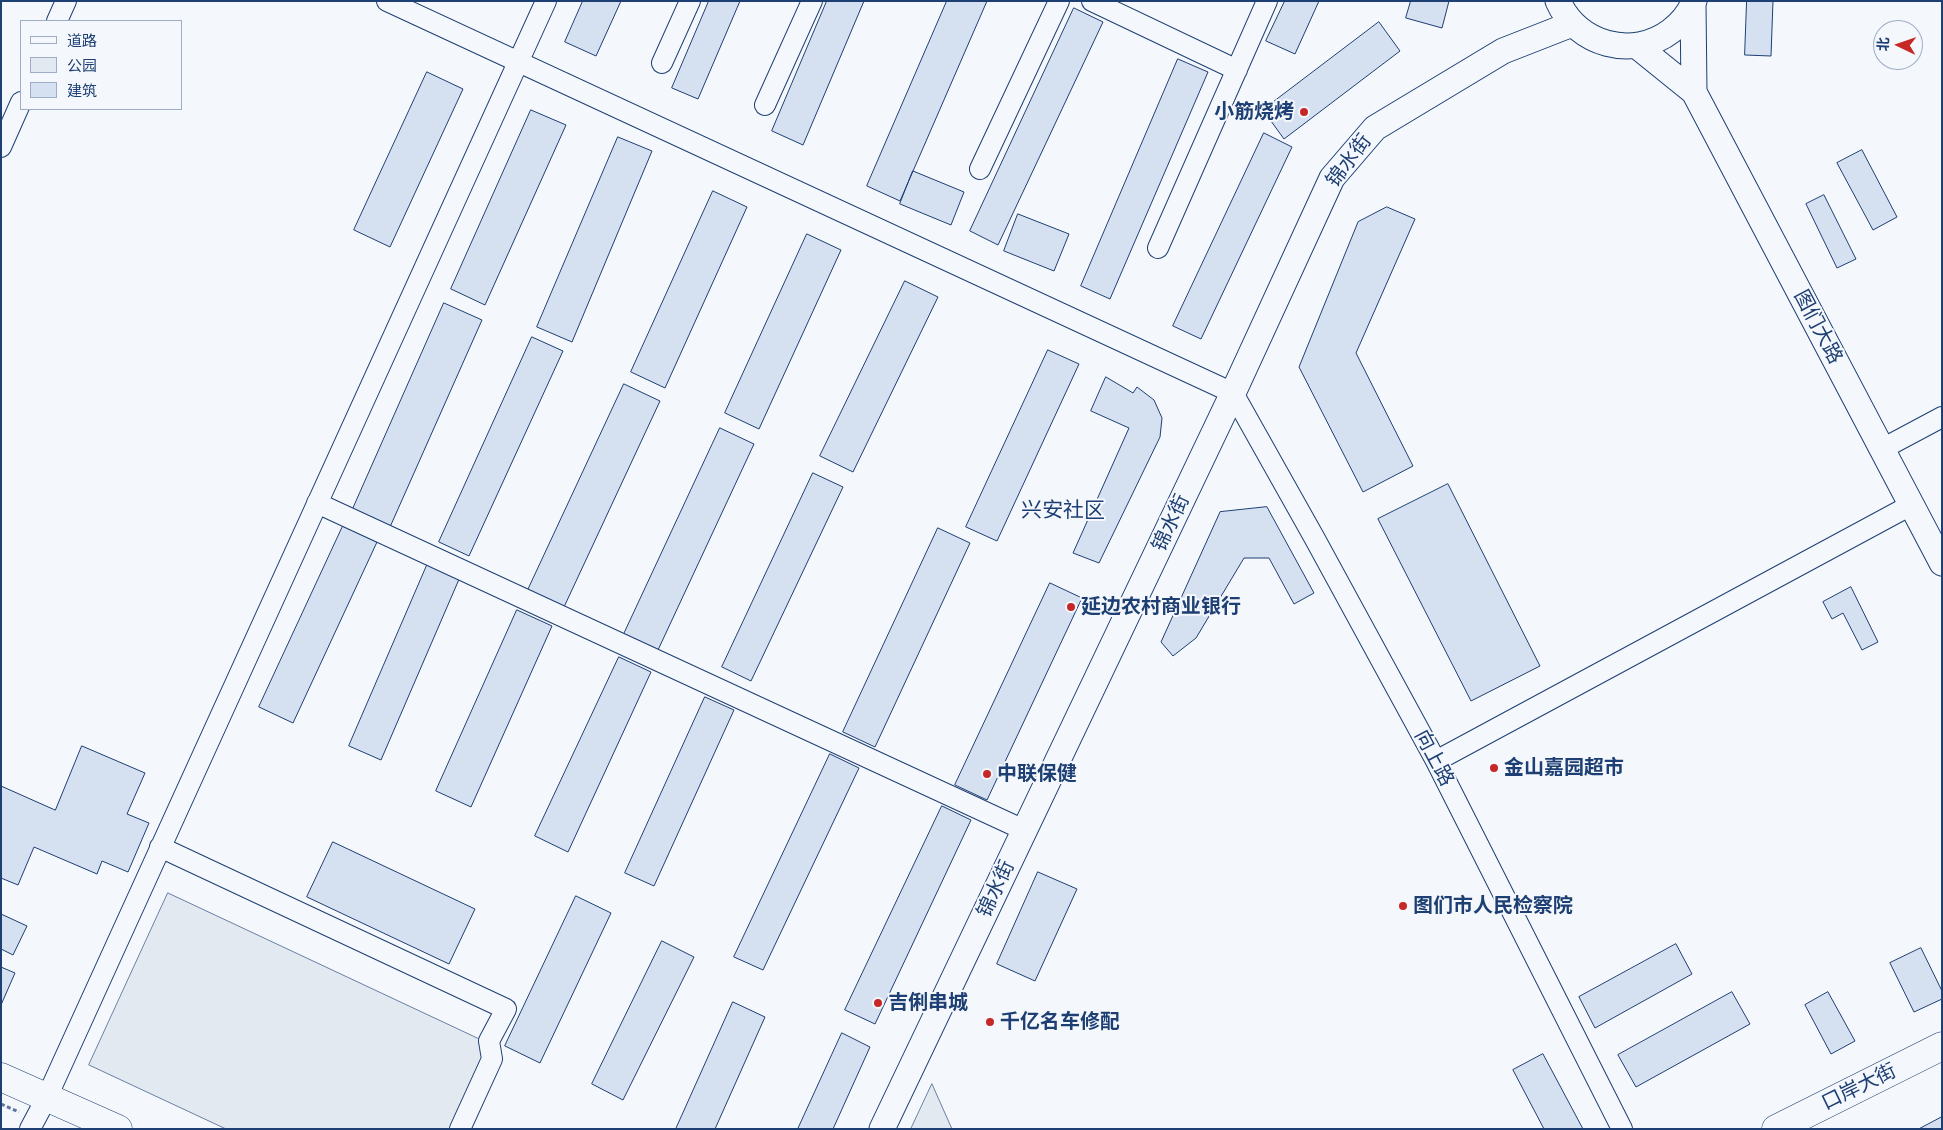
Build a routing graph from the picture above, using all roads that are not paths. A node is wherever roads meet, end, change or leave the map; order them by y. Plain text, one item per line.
1 (66, 1) edge
2 (387, 1) edge
3 (546, 1) edge
4 (690, 1) edge
5 (812, 1) edge
6 (1058, 1) edge
7 (1092, 1) edge
8 (1267, 1) edge
9 (1558, 1) edge
10 (1694, 3) edge
11 (57, 20) edge
12 (1572, 24) junction
13 (1637, 46) junction
14 (517, 62) junction
15 (662, 63) dead end
16 (1237, 70) junction
17 (1694, 92) junction
18 (20, 104) edge
19 (765, 105) dead end
20 (1, 147) edge
21 (980, 169) dead end
22 (1158, 248) dead end
23 (1233, 393) junction
24 (1942, 417) edge
25 (1882, 449) junction
26 (317, 502) junction
27 (1911, 505) junction
28 (1942, 563) edge
29 (1436, 761) junction
30 (1024, 830) junction
31 (160, 847) junction
32 (1942, 1046) edge
33 (1, 1077) edge
34 (47, 1097) junction
35 (30, 1129) edge
36 (118, 1129) edge
37 (460, 1129) edge
38 (882, 1129) edge
39 (1622, 1129) edge
40 (1776, 1129) edge

1 - 11 street
2 - 14 street
3 - 14 street
4 - 15 street
5 - 19 street
6 - 21 street
7 - 16 street
8 - 16 street
9 - 12 main road
10 - 13 main road
10 - 17 main road
12 - 13 main road
12 - 23 main road, 锦水街
13 - 17 main road
14 - 23 street
14 - 26 street
16 - 22 street
17 - 25 main road, 图们大路
18 - 20 street
23 - 29 street, 向上路
23 - 30 main road, 锦水街
24 - 25 street
25 - 27 main road, 图们大路
26 - 30 street
26 - 31 street
27 - 28 main road, 图们大路
27 - 29 street
29 - 39 street, 向上路
30 - 38 main road, 锦水街
31 - 34 street
31 - 37 street
32 - 40 highway, 口岸大街
33 - 34 highway
34 - 35 street
34 - 36 highway

